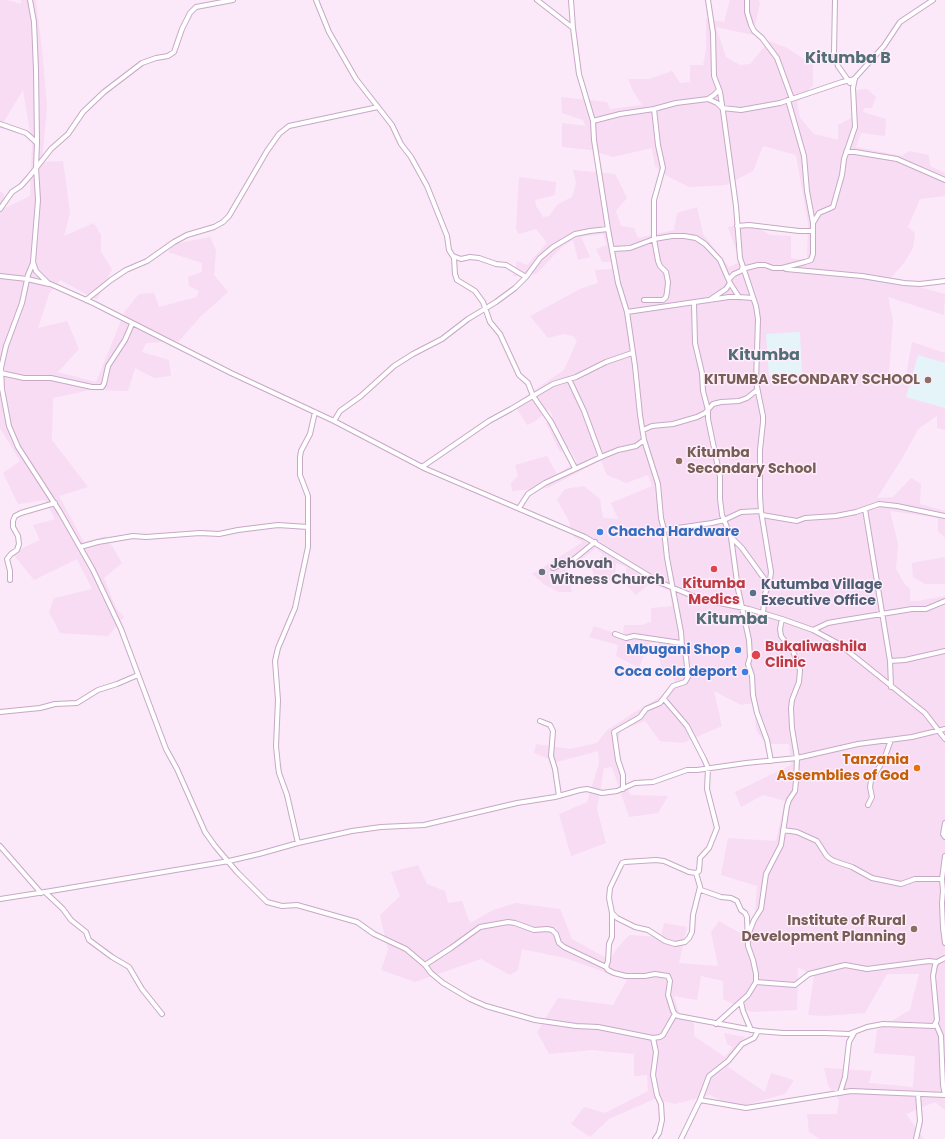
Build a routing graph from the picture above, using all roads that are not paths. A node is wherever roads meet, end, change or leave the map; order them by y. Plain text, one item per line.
1 (30, 0) edge
2 (233, 0) edge
3 (316, 0) edge
4 (537, 0) edge
5 (572, 0) edge
6 (708, 0) edge
7 (747, 0) edge
8 (835, 0) edge
9 (934, 0) edge
10 (573, 28) junction
11 (855, 78) junction
12 (849, 81) junction
13 (853, 88) junction
14 (719, 90) junction
15 (708, 99) junction
16 (790, 99) junction
17 (378, 107) junction
18 (722, 108) junction
19 (654, 109) junction
20 (593, 121) junction
21 (0, 124) edge
22 (37, 143) junction
23 (846, 152) junction
24 (36, 167) junction
25 (945, 180) edge
26 (0, 209) edge
27 (813, 223) junction
28 (738, 226) junction
29 (608, 229) junction
30 (813, 231) junction
31 (654, 239) junction
32 (613, 249) junction
33 (453, 256) junction
34 (33, 262) junction
35 (782, 268) junction
36 (743, 270) junction
37 (0, 275) edge
38 (526, 277) junction
39 (27, 279) junction
40 (729, 281) junction
41 (945, 281) edge
42 (51, 285) junction
43 (739, 297) junction
44 (753, 298) junction
45 (86, 300) junction
46 (644, 300) dead end
47 (708, 301) junction
48 (694, 303) junction
49 (486, 308) junction
50 (626, 312) junction
51 (132, 324) junction
52 (632, 353) junction
53 (2, 356) edge
54 (1, 373) edge
55 (569, 379) junction
56 (757, 390) junction
57 (533, 396) junction
58 (708, 410) junction
59 (315, 412) junction
60 (334, 421) junction
61 (643, 430) junction
62 (644, 440) junction
63 (601, 457) junction
64 (422, 466) junction
65 (575, 468) junction
66 (55, 503) junction
67 (519, 508) junction
68 (865, 509) junction
69 (761, 513) junction
70 (945, 516) edge
71 (724, 520) junction
72 (308, 526) junction
73 (664, 531) junction
74 (731, 537) junction
75 (595, 542) junction
76 (80, 547) junction
77 (553, 568) dead end
78 (10, 580) dead end
79 (768, 584) junction
80 (673, 588) junction
81 (945, 601) edge
82 (743, 608) junction
83 (763, 613) junction
84 (883, 613) junction
85 (782, 619) junction
86 (813, 630) junction
87 (615, 634) dead end
88 (682, 643) junction
89 (945, 651) edge
90 (890, 661) junction
91 (138, 675) junction
92 (891, 686) junction
93 (664, 699) junction
94 (0, 712) edge
95 (540, 721) dead end
96 (945, 729) edge
97 (939, 731) junction
98 (945, 739) edge
99 (891, 740) junction
100 (797, 758) junction
101 (771, 761) junction
102 (708, 768) junction
103 (624, 789) junction
104 (559, 796) junction
105 (868, 805) dead end
106 (945, 824) edge
107 (783, 830) junction
108 (945, 837) edge
109 (298, 843) junction
110 (0, 846) edge
111 (945, 856) edge
112 (229, 861) junction
113 (696, 873) junction
114 (942, 879) junction
115 (700, 887) junction
116 (43, 893) junction
117 (0, 898) edge
118 (612, 912) junction
119 (748, 935) junction
120 (945, 943) edge
121 (945, 958) edge
122 (937, 962) junction
123 (425, 965) junction
124 (606, 967) junction
125 (756, 982) junction
126 (741, 1002) junction
127 (162, 1014) dead end
128 (675, 1014) junction
129 (716, 1024) junction
130 (936, 1024) junction
131 (751, 1030) junction
132 (758, 1032) junction
133 (854, 1033) junction
134 (653, 1038) junction
135 (840, 1093) junction
136 (918, 1094) junction
137 (945, 1095) edge
138 (700, 1100) junction
139 (655, 1139) edge
140 (681, 1139) edge
141 (916, 1139) edge

1 - 22 street
2 - 24 street
3 - 17 street
4 - 10 street
5 - 10 street
6 - 14 street
7 - 16 street
8 - 12 street
9 - 11 street
10 - 20 street
11 - 12 street
11 - 13 street
12 - 13 street
12 - 16 street
13 - 23 street
14 - 15 street
14 - 18 street
15 - 18 street
15 - 19 street
16 - 18 street
16 - 27 street
17 - 33 street
17 - 45 street
18 - 28 street
19 - 20 street
19 - 31 street
20 - 29 street
21 - 22 street
22 - 24 street
23 - 25 street
23 - 27 street
24 - 26 street
24 - 34 street
27 - 30 street
28 - 30 street
28 - 36 street
29 - 32 street
29 - 38 street
30 - 35 street
31 - 32 street
31 - 40 street
31 - 46 street
32 - 50 street
33 - 38 street
33 - 49 street
34 - 39 street
34 - 42 street
35 - 36 street
35 - 41 street
36 - 40 street
36 - 44 street
37 - 39 street
38 - 49 street
39 - 42 street
39 - 53 street
40 - 43 street
40 - 47 street
42 - 45 street
43 - 44 street
43 - 47 street
44 - 56 street
45 - 51 street
47 - 48 street
48 - 50 street
48 - 58 street
49 - 57 street
49 - 60 street
50 - 52 street
51 - 54 street
51 - 59 street
52 - 55 street
52 - 61 street
53 - 54 street
54 - 66 street
55 - 57 street
55 - 63 street
56 - 58 street
56 - 69 street
57 - 64 street
57 - 65 street
58 - 61 street
58 - 71 street
59 - 60 street
59 - 72 street
60 - 64 street
61 - 62 street
62 - 63 street
62 - 73 street
63 - 65 street
64 - 67 street
65 - 67 street
66 - 76 street
66 - 78 street
67 - 75 street
68 - 69 street
68 - 70 street
68 - 84 street
69 - 71 street
69 - 79 street
71 - 73 street
71 - 74 street
72 - 76 street
72 - 109 street
73 - 80 street
74 - 79 street
74 - 82 street
75 - 77 street
75 - 80 street
76 - 91 street
79 - 83 street
80 - 82 street
80 - 88 street
81 - 84 street
82 - 83 street
82 - 101 street
83 - 85 street
84 - 86 street
84 - 90 street
85 - 86 street
85 - 100 street
86 - 92 street
87 - 88 street
88 - 93 street
89 - 90 street
90 - 92 street
91 - 94 street
91 - 112 street
92 - 97 street
93 - 102 street
93 - 103 street
95 - 104 street
96 - 97 street
97 - 98 street
97 - 99 street
99 - 100 street
99 - 105 street
100 - 101 street
100 - 107 street
101 - 102 street
102 - 103 street
102 - 113 street
103 - 104 street
104 - 109 street
106 - 108 street
107 - 114 street
107 - 119 street
109 - 112 street
110 - 116 street
111 - 114 street
112 - 116 street
112 - 123 street
113 - 115 street
113 - 118 street
114 - 120 street
115 - 118 street
115 - 119 street
116 - 117 street
116 - 127 street
118 - 124 street
119 - 125 street
121 - 122 street
122 - 125 street
122 - 130 street
123 - 124 street
123 - 134 street
124 - 128 street
125 - 126 street
126 - 129 street
126 - 131 street
128 - 129 street
128 - 134 street
129 - 131 street
130 - 133 street
130 - 137 street
131 - 132 street
132 - 133 street
132 - 138 street
133 - 135 street
134 - 139 street
135 - 136 street
135 - 138 street
136 - 137 street
136 - 141 street
138 - 140 street

